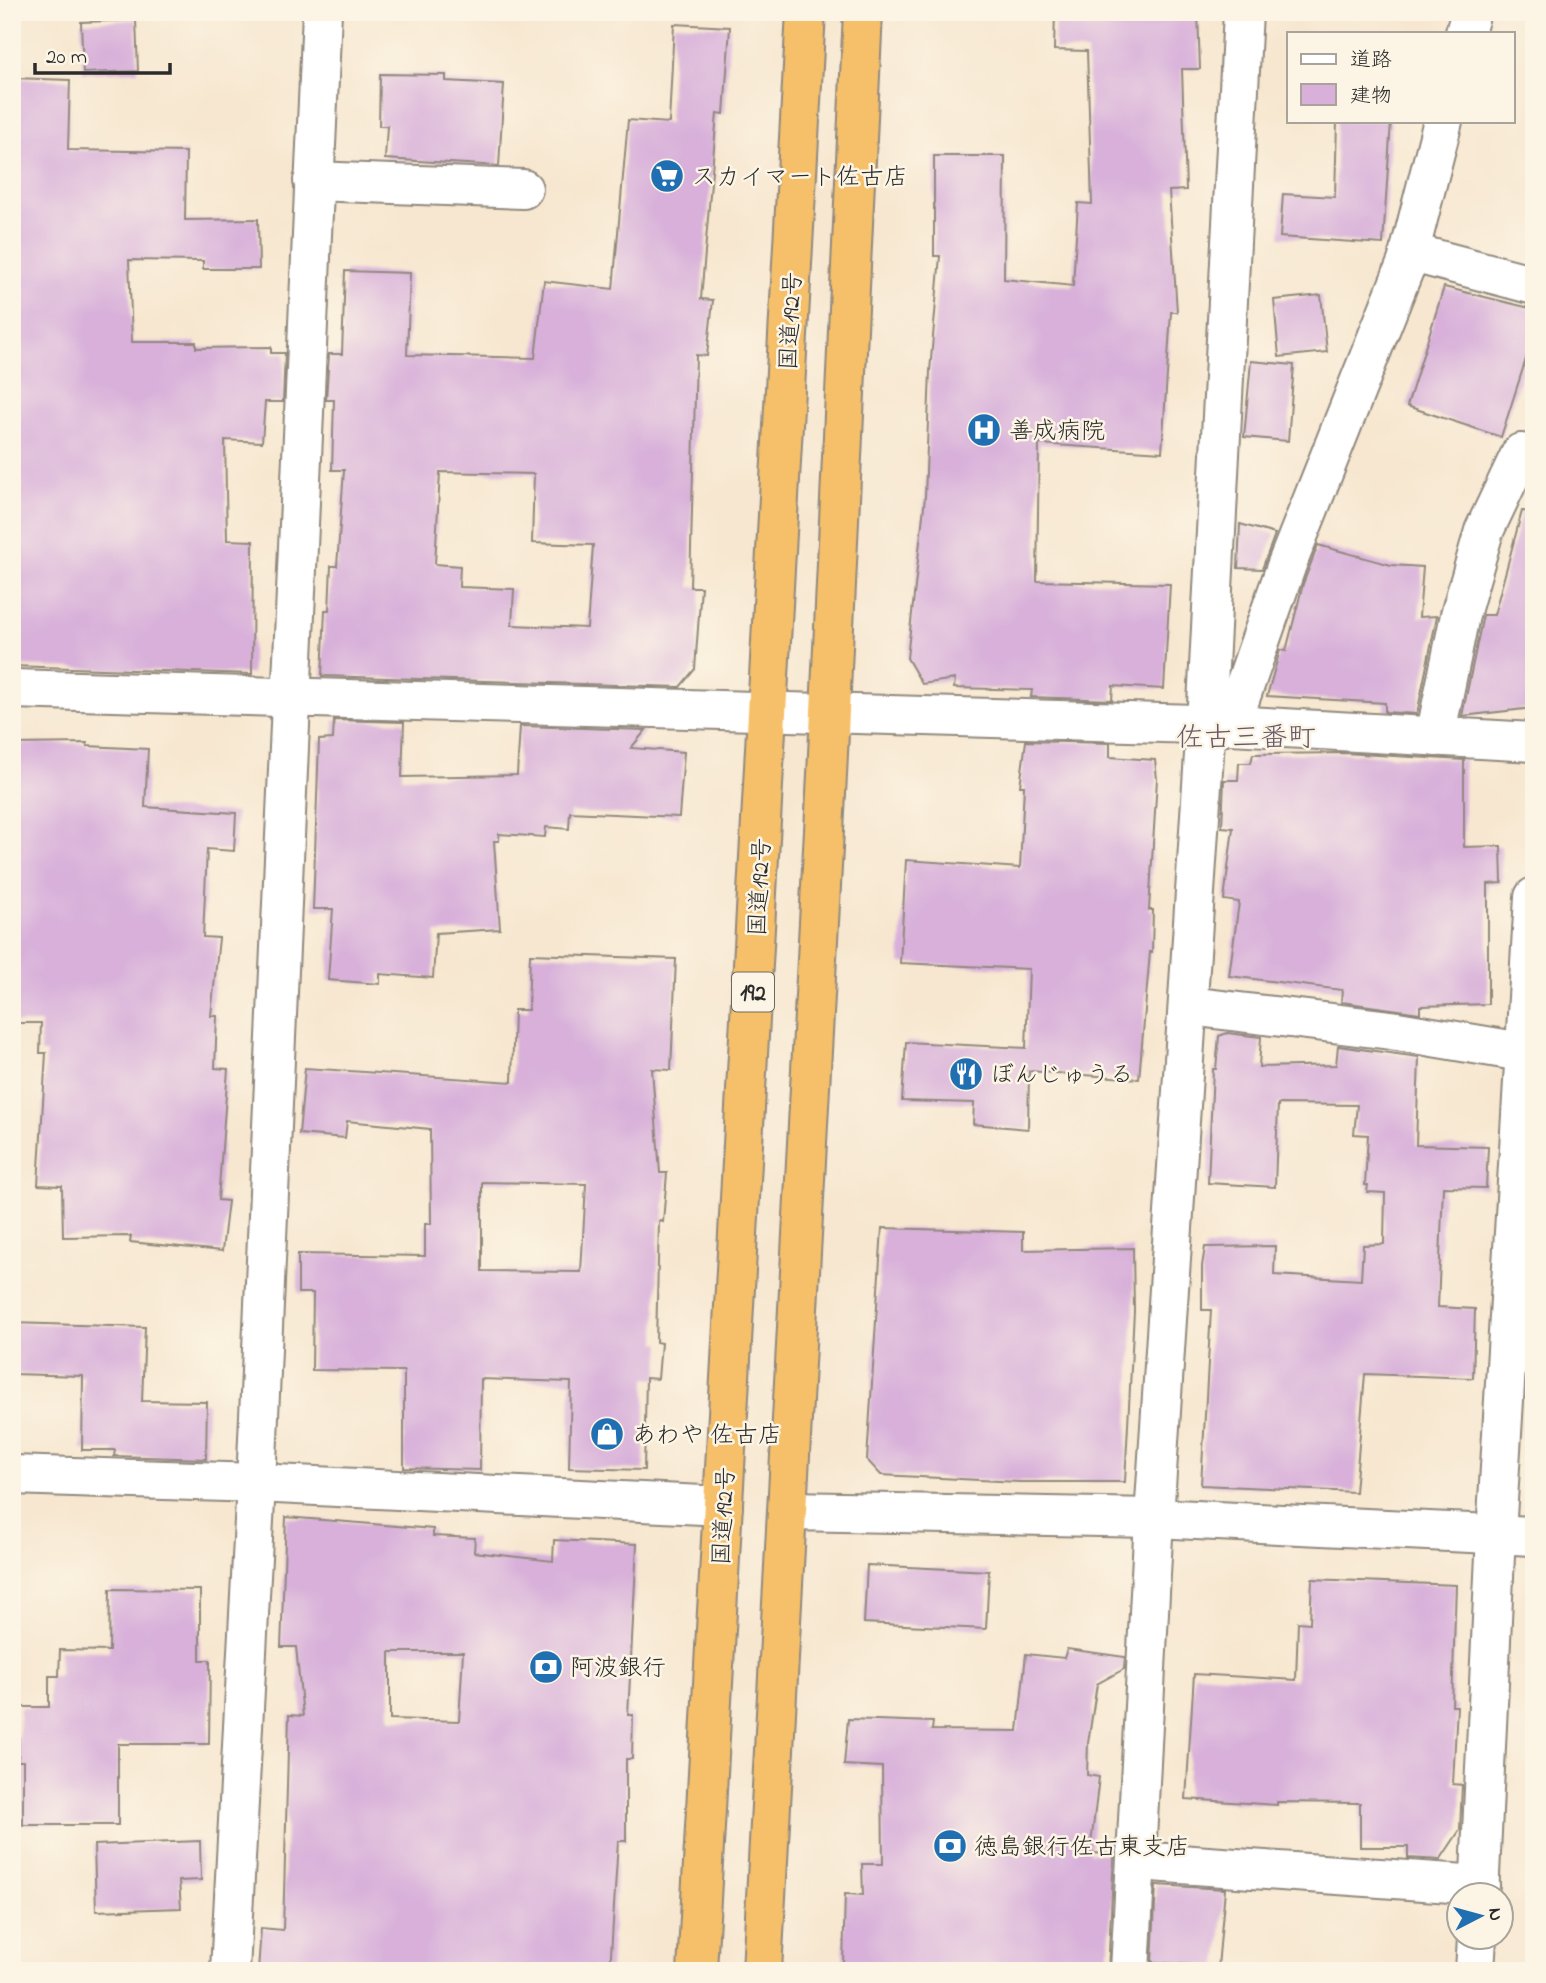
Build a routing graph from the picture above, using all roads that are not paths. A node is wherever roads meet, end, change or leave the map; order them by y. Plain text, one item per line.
1 (322, 12) edge
2 (806, 12) edge
3 (863, 12) edge
4 (1243, 12) edge
5 (1471, 12) edge
6 (1465, 32) edge
7 (1443, 122) edge
8 (313, 181) junction
9 (523, 189) dead end
10 (1409, 252) junction
11 (1534, 285) edge
12 (1521, 453) dead end
13 (12, 689) edge
14 (289, 695) junction
15 (769, 712) junction
16 (830, 714) junction
17 (1218, 725) junction
18 (1435, 737) junction
19 (1534, 742) edge
20 (1534, 897) edge
21 (1189, 1006) junction
22 (1530, 1054) edge
23 (12, 1475) edge
24 (256, 1483) junction
25 (723, 1506) junction
26 (789, 1511) junction
27 (1154, 1518) junction
28 (1496, 1535) junction
29 (1534, 1536) edge
30 (1137, 1861) junction
31 (1480, 1882) edge
32 (1444, 1887) edge
33 (1476, 1952) edge
34 (230, 1971) edge
35 (697, 1971) edge
36 (762, 1971) edge
37 (1130, 1971) edge
38 (1475, 1971) edge

1 - 8 street
2 - 15 highway, 国道192号 / 192
3 - 16 highway
4 - 17 street
5 - 6 street
7 - 10 street
8 - 9 street
8 - 14 street
10 - 11 street
10 - 17 street
12 - 18 street
13 - 14 street
14 - 15 street
14 - 24 street
15 - 16 street
15 - 25 highway, 国道192号 / 192
16 - 17 street
16 - 26 highway
17 - 18 street
17 - 21 street
18 - 19 street
20 - 22 street
21 - 22 street
21 - 27 street
22 - 28 street
23 - 24 street
24 - 25 street
24 - 34 street
25 - 35 highway, 国道192号 / 192
26 - 27 street
26 - 36 highway
27 - 28 street
27 - 30 street
28 - 29 street
28 - 31 street
30 - 32 street
30 - 37 street
33 - 38 street

